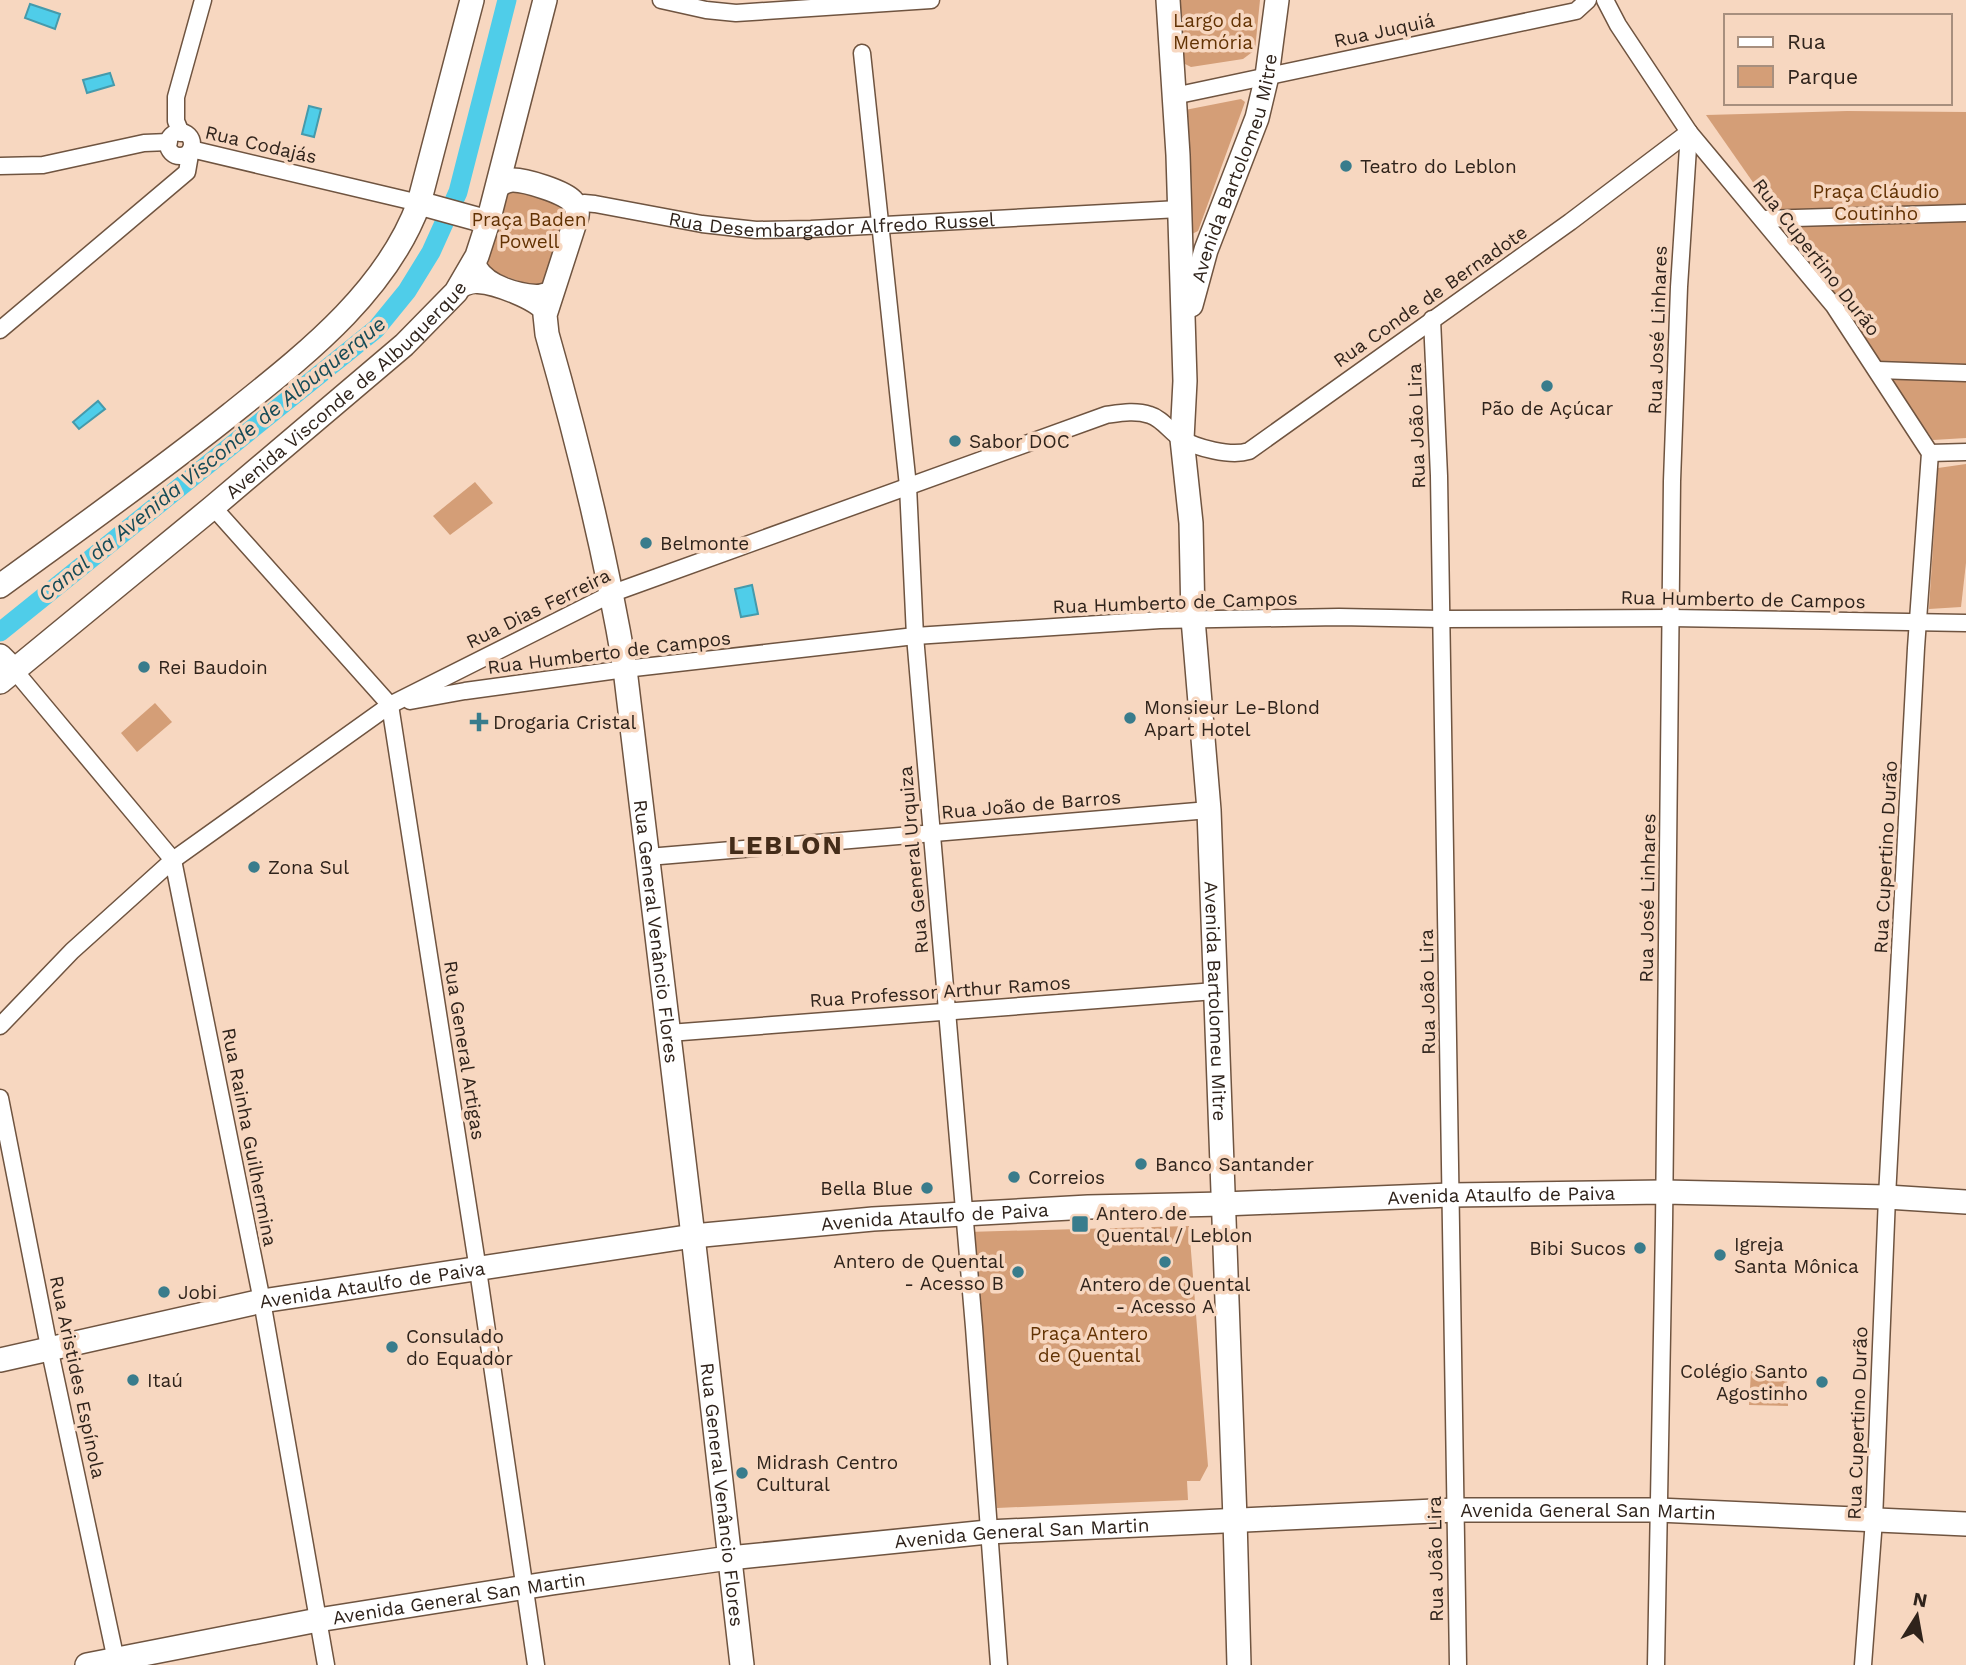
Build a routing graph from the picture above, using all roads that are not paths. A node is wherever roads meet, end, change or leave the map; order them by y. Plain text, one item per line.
1 (203, 0) edge
2 (472, 0) edge
3 (545, 0) edge
4 (661, 0) edge
5 (931, 0) edge
6 (1168, 0) edge
7 (1277, 0) edge
8 (1588, 0) edge
9 (1605, 0) edge
10 (862, 53) dead end
11 (1267, 76) junction
12 (1174, 96) junction
13 (1689, 132) junction
14 (175, 137) junction
15 (191, 149) junction
16 (0, 166) edge
17 (498, 186) junction
18 (419, 203) junction
19 (1179, 209) junction
20 (578, 210) junction
21 (1966, 213) edge
22 (1762, 219) junction
23 (488, 222) junction
24 (880, 225) junction
25 (477, 256) junction
26 (553, 289) junction
27 (456, 292) junction
28 (545, 315) junction
29 (1432, 319) junction
30 (0, 330) edge
31 (1184, 337) junction
32 (1877, 370) junction
33 (1966, 373) edge
34 (1182, 439) junction
35 (1930, 453) junction
36 (1966, 453) edge
37 (908, 486) junction
38 (214, 507) junction
39 (0, 586) edge
40 (612, 593) junction
41 (1671, 618) junction
42 (1194, 619) junction
43 (1441, 619) junction
44 (1918, 621) junction
45 (1966, 623) edge
46 (915, 636) junction
47 (625, 669) junction
48 (5, 670) edge
49 (390, 705) junction
50 (1209, 810) junction
51 (932, 833) junction
52 (648, 857) junction
53 (173, 860) junction
54 (1215, 991) junction
55 (947, 1012) junction
56 (0, 1026) edge
57 (669, 1033) junction
58 (0, 1098) edge
59 (1664, 1192) junction
60 (1450, 1195) junction
61 (1887, 1196) junction
62 (1966, 1202) edge
63 (1223, 1204) junction
64 (963, 1213) junction
65 (693, 1236) junction
66 (478, 1270) junction
67 (262, 1301) junction
68 (49, 1347) junction
69 (0, 1360) edge
70 (1455, 1510) junction
71 (1658, 1510) junction
72 (1235, 1519) junction
73 (1874, 1520) junction
74 (1966, 1524) edge
75 (988, 1532) junction
76 (729, 1558) junction
77 (524, 1587) junction
78 (318, 1620) junction
79 (116, 1662) edge
80 (87, 1665) edge
81 (326, 1665) edge
82 (536, 1665) edge
83 (742, 1665) edge
84 (999, 1665) edge
85 (1239, 1665) edge
86 (1458, 1665) edge
87 (1656, 1665) edge
88 (1863, 1665) edge

1 - 14 street
2 - 18 main road
3 - 17 main road, Avenida Visconde de Albuquerque
4 - 5 street
6 - 12 main road, Avenida Bartolomeu Mitre
7 - 11 main road, Avenida Bartolomeu Mitre
8 - 11 street, Rua Juquiá
9 - 13 street, Rua Cupertino Durão
10 - 24 street, Rua General Urquiza
11 - 12 street, Rua Juquiá
11 - 31 main road, Avenida Bartolomeu Mitre
12 - 19 main road, Avenida Bartolomeu Mitre
13 - 22 street, Rua Cupertino Durão
13 - 29 street, Rua Conde de Bernadote
13 - 41 street, Rua José Linhares
14 - 15 street
14 - 16 street
15 - 18 street, Rua Codajás
15 - 30 street, Rua Codajás
17 - 20 main road
17 - 23 main road, Avenida Visconde de Albuquerque
18 - 23 main road
18 - 39 main road
19 - 24 street, Rua Desembargador Alfredo Russel
19 - 31 main road, Avenida Bartolomeu Mitre
20 - 24 street, Rua Desembargador Alfredo Russel
20 - 26 main road, Rua General Venâncio Flores
21 - 22 street
22 - 32 street, Rua Cupertino Durão
23 - 25 main road, Avenida Visconde de Albuquerque
24 - 37 street, Rua General Urquiza
25 - 26 street
25 - 27 main road, Avenida Visconde de Albuquerque
26 - 28 main road, Rua General Venâncio Flores
27 - 28 street
27 - 38 main road, Avenida Visconde de Albuquerque
28 - 40 main road, Rua General Venâncio Flores
29 - 34 street, Rua Conde de Bernadote
29 - 43 street, Rua João Lira
31 - 34 main road, Avenida Bartolomeu Mitre
32 - 33 street
32 - 35 street, Rua Cupertino Durão
34 - 37 street, Rua Dias Ferreira
34 - 42 main road, Avenida Bartolomeu Mitre
35 - 36 street
35 - 44 street, Rua Cupertino Durão
37 - 40 street, Rua Dias Ferreira
37 - 46 street, Rua General Urquiza
38 - 48 main road, Avenida Visconde de Albuquerque
38 - 49 street
40 - 47 main road, Rua General Venâncio Flores
40 - 49 street, Rua Dias Ferreira
41 - 43 street, Rua Humberto de Campos
41 - 44 street, Rua Humberto de Campos
41 - 59 street, Rua José Linhares
42 - 43 street, Rua Humberto de Campos
42 - 46 street, Rua Humberto de Campos
42 - 50 main road, Avenida Bartolomeu Mitre
43 - 60 street, Rua João Lira
44 - 45 street, Rua Humberto de Campos
44 - 61 street, Rua Cupertino Durão
46 - 47 street, Rua Humberto de Campos
46 - 51 street, Rua General Urquiza
47 - 49 street, Rua Humberto de Campos
47 - 52 main road, Rua General Venâncio Flores
48 - 53 street, Rua Rainha Guilhermina
49 - 53 street, Rua Dias Ferreira
49 - 66 street, Rua General Artigas
50 - 51 street, Rua João de Barros
50 - 54 main road, Avenida Bartolomeu Mitre
51 - 52 street, Rua João de Barros
51 - 55 street, Rua General Urquiza
52 - 57 main road, Rua General Venâncio Flores
53 - 56 street, Rua Dias Ferreira
53 - 67 street, Rua Rainha Guilhermina
54 - 55 street, Rua Professor Arthur Ramos
54 - 63 main road, Avenida Bartolomeu Mitre
55 - 57 street, Rua Professor Arthur Ramos
55 - 64 street, Rua General Urquiza
57 - 65 main road, Rua General Venâncio Flores
58 - 68 street, Rua Aristides Espínola
59 - 60 main road, Avenida Ataulfo de Paiva
59 - 61 main road, Avenida Ataulfo de Paiva
59 - 71 street, Rua José Linhares
60 - 63 main road, Avenida Ataulfo de Paiva
60 - 70 street, Rua João Lira
61 - 62 main road, Avenida Ataulfo de Paiva
61 - 73 street, Rua Cupertino Durão
63 - 64 main road, Avenida Ataulfo de Paiva
63 - 72 main road, Avenida Bartolomeu Mitre
64 - 65 main road, Avenida Ataulfo de Paiva
64 - 75 street, Rua General Urquiza
65 - 66 main road, Avenida Ataulfo de Paiva
65 - 76 main road, Rua General Venâncio Flores
66 - 67 main road, Avenida Ataulfo de Paiva
66 - 77 street, Rua General Artigas
67 - 68 main road, Avenida Ataulfo de Paiva
67 - 78 street, Rua Rainha Guilhermina
68 - 69 main road, Avenida Ataulfo de Paiva
68 - 79 street, Rua Aristides Espínola
70 - 71 main road, Avenida General San Martin
70 - 72 main road, Avenida General San Martin
70 - 86 street, Rua João Lira
71 - 73 main road, Avenida General San Martin
71 - 87 street, Rua José Linhares
72 - 75 main road, Avenida General San Martin
72 - 85 main road, Avenida Bartolomeu Mitre
73 - 74 main road, Avenida General San Martin
73 - 88 street, Rua Cupertino Durão
75 - 76 main road, Avenida General San Martin
75 - 84 street, Rua General Urquiza
76 - 77 main road, Avenida General San Martin
76 - 83 main road, Rua General Venâncio Flores
77 - 78 main road, Avenida General San Martin
77 - 82 street, Rua General Artigas
78 - 79 main road, Avenida General San Martin
78 - 81 street, Rua Rainha Guilhermina
79 - 80 main road, Avenida General San Martin

